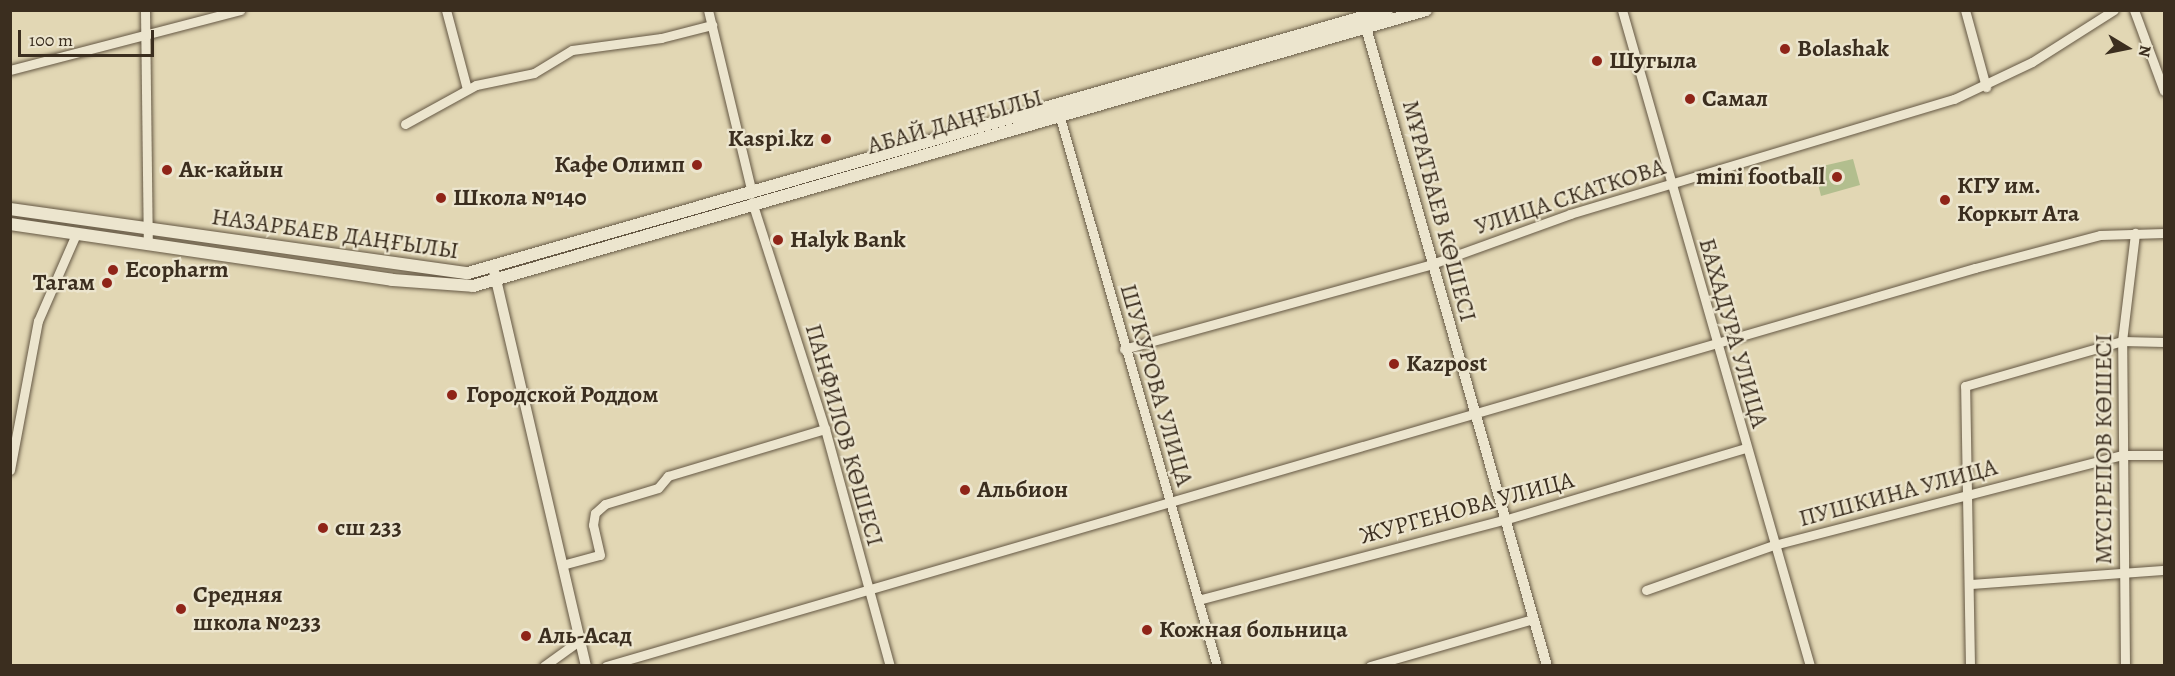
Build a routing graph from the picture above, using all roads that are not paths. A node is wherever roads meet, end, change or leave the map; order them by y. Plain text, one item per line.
1 (145, 10) edge
2 (240, 10) edge
3 (446, 10) edge
4 (708, 10) edge
5 (1387, 10) edge
6 (1426, 10) edge
7 (1622, 10) edge
8 (1965, 10) edge
9 (2092, 10) edge
10 (2114, 10) edge
11 (2134, 10) edge
12 (1363, 18) edge
13 (2095, 21) junction
14 (712, 25) junction
15 (146, 39) junction
16 (10, 70) edge
17 (1986, 87) junction
18 (467, 89) junction
19 (2164, 91) edge
20 (1059, 114) junction
21 (405, 124) dead end
22 (1670, 184) junction
23 (752, 198) junction
24 (10, 209) edge
25 (10, 224) edge
26 (148, 229) junction
27 (2135, 233) junction
28 (2164, 233) edge
29 (76, 234) junction
30 (148, 244) junction
31 (1432, 264) junction
32 (495, 272) junction
33 (2121, 341) junction
34 (1715, 342) junction
35 (2164, 342) edge
36 (1124, 349) junction
37 (1472, 413) junction
38 (825, 429) junction
39 (1746, 448) junction
40 (2123, 455) junction
41 (2164, 455) edge
42 (10, 470) edge
43 (1969, 495) junction
44 (1169, 501) junction
45 (1504, 520) junction
46 (1774, 545) junction
47 (562, 565) junction
48 (2123, 569) junction
49 (2164, 570) edge
50 (1972, 584) junction
51 (869, 589) junction
52 (1646, 590) dead end
53 (1198, 600) junction
54 (1533, 619) junction
55 (580, 640) junction
56 (544, 666) edge
57 (586, 666) edge
58 (606, 666) edge
59 (890, 666) edge
60 (1217, 666) edge
61 (1370, 666) edge
62 (1547, 666) edge
63 (1810, 666) edge
64 (1971, 666) edge
65 (2125, 666) edge

1 - 15 street
2 - 15 street
3 - 18 street
4 - 14 street
5 - 12 main road, АБАЙ ДАҢҒЫЛЫ
6 - 12 main road, АБАЙ ДАҢҒЫЛЫ
7 - 22 street, БАХАДУРА УЛИЦА
8 - 17 street
9 - 13 street
10 - 13 street, УЛИЦА СКАТКОВА
11 - 19 street
12 - 20 main road, АБАЙ ДАҢҒЫЛЫ
12 - 23 main road, АБАЙ ДАҢҒЫЛЫ
12 - 31 street, МҰРАТБАЕВ КӨШЕСІ
13 - 17 street, УЛИЦА СКАТКОВА
14 - 18 street
14 - 23 street, ПАНФИЛОВ КӨШЕСІ
15 - 16 street
15 - 26 street
17 - 22 street, УЛИЦА СКАТКОВА
18 - 21 street
20 - 23 main road, АБАЙ ДАҢҒЫЛЫ
20 - 36 street, ШУКУРОВА УЛИЦА
22 - 31 street, УЛИЦА СКАТКОВА
22 - 34 street, БАХАДУРА УЛИЦА
23 - 32 main road, НАЗАРБАЕВ ДАҢҒЫЛЫ
23 - 38 street, ПАНФИЛОВ КӨШЕСІ
24 - 26 main road, НАЗАРБАЕВ ДАҢҒЫЛЫ
25 - 29 main road, НАЗАРБАЕВ ДАҢҒЫЛЫ
26 - 30 street
26 - 32 main road, НАЗАРБАЕВ ДАҢҒЫЛЫ
27 - 28 street
27 - 33 street, МҮСІРЕПОВ КӨШЕСІ
27 - 34 street
29 - 30 main road, НАЗАРБАЕВ ДАҢҒЫЛЫ
29 - 42 street
30 - 32 main road, НАЗАРБАЕВ ДАҢҒЫЛЫ
31 - 36 street, УЛИЦА СКАТКОВА
31 - 37 street, МҰРАТБАЕВ КӨШЕСІ
32 - 47 street
33 - 35 street
33 - 40 street, МҮСІРЕПОВ КӨШЕСІ
33 - 43 street
34 - 37 street
34 - 39 street, БАХАДУРА УЛИЦА
36 - 44 street, ШУКУРОВА УЛИЦА
37 - 44 street
37 - 45 street, МҰРАТБАЕВ КӨШЕСІ
38 - 47 street
38 - 51 street, ПАНФИЛОВ КӨШЕСІ
39 - 45 street, ЖУРГЕНОВА УЛИЦА
39 - 46 street, БАХАДУРА УЛИЦА
40 - 41 street, ПУШКИНА УЛИЦА
40 - 43 street, ПУШКИНА УЛИЦА
40 - 48 street, МҮСІРЕПОВ КӨШЕСІ
43 - 46 street, ПУШКИНА УЛИЦА
43 - 50 street
44 - 51 street
44 - 53 street, ШУКУРОВА УЛИЦА
45 - 53 street, ЖУРГЕНОВА УЛИЦА
45 - 54 street, МҰРАТБАЕВ КӨШЕСІ
46 - 52 street, ПУШКИНА УЛИЦА
46 - 63 street, БАХАДУРА УЛИЦА
47 - 55 street
48 - 49 street
48 - 50 street
48 - 65 street, МҮСІРЕПОВ КӨШЕСІ
50 - 64 street
51 - 58 street
51 - 59 street, ПАНФИЛОВ КӨШЕСІ
53 - 60 street, ШУКУРОВА УЛИЦА
54 - 61 street
54 - 62 street, МҰРАТБАЕВ КӨШЕСІ
55 - 56 street
55 - 57 street

